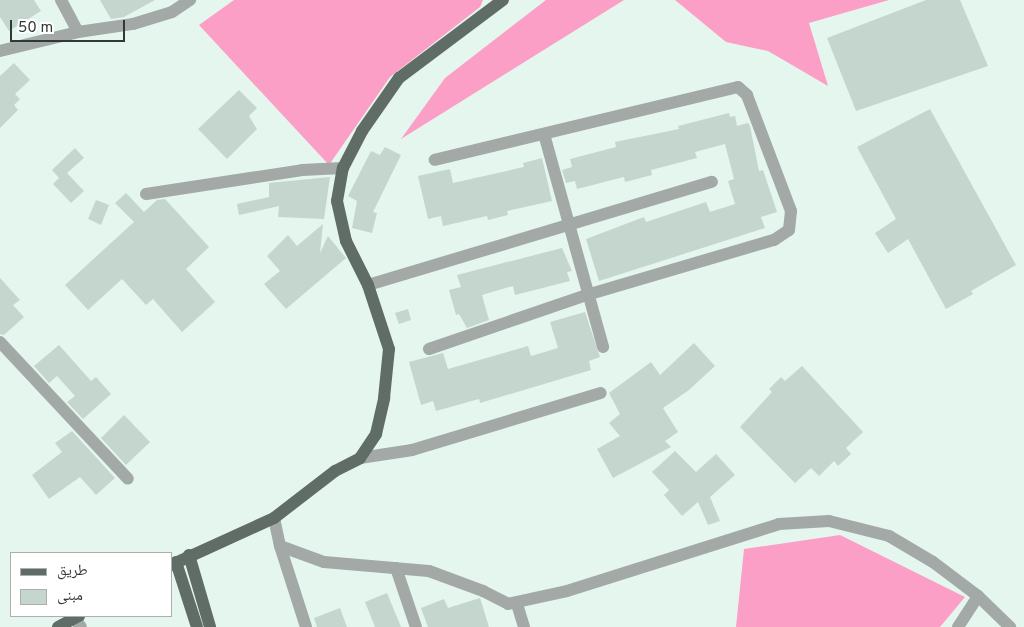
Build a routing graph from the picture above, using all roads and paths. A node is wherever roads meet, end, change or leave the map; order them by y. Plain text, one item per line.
1 (61, 0) edge
2 (503, 0) edge
3 (187, 1) edge
4 (78, 32) junction
5 (0, 51) edge
6 (544, 134) junction
7 (435, 160) dead end
8 (343, 168) junction
9 (712, 182) dead end
10 (146, 194) dead end
11 (571, 224) junction
12 (368, 285) junction
13 (590, 294) junction
14 (0, 342) edge
15 (603, 347) dead end
16 (428, 349) dead end
17 (600, 393) dead end
18 (360, 458) junction
19 (128, 479) dead end
20 (274, 518) junction
21 (280, 546) junction
22 (189, 555) junction
23 (174, 563) edge
24 (396, 568) junction
25 (978, 596) junction
26 (517, 604) junction
27 (78, 620) edge
28 (58, 627) edge
29 (197, 627) edge
30 (210, 627) edge
31 (306, 627) edge
32 (416, 627) edge
33 (524, 627) edge
34 (958, 627) edge
35 (1010, 627) edge

1 - 4 street
2 - 8 main road
3 - 4 street
4 - 5 street
6 - 7 street
6 - 11 street
6 - 13 street
8 - 10 street
8 - 12 main road
9 - 11 street
11 - 12 street
11 - 13 street
12 - 18 main road
13 - 15 street
13 - 16 street
14 - 19 street
17 - 18 street
18 - 20 main road
20 - 21 street
20 - 22 main road
21 - 24 street
21 - 31 street
22 - 23 main road
22 - 30 main road
23 - 29 main road
24 - 26 street
24 - 32 street
25 - 26 street
25 - 34 street
25 - 35 street
26 - 33 street
27 - 28 main road

